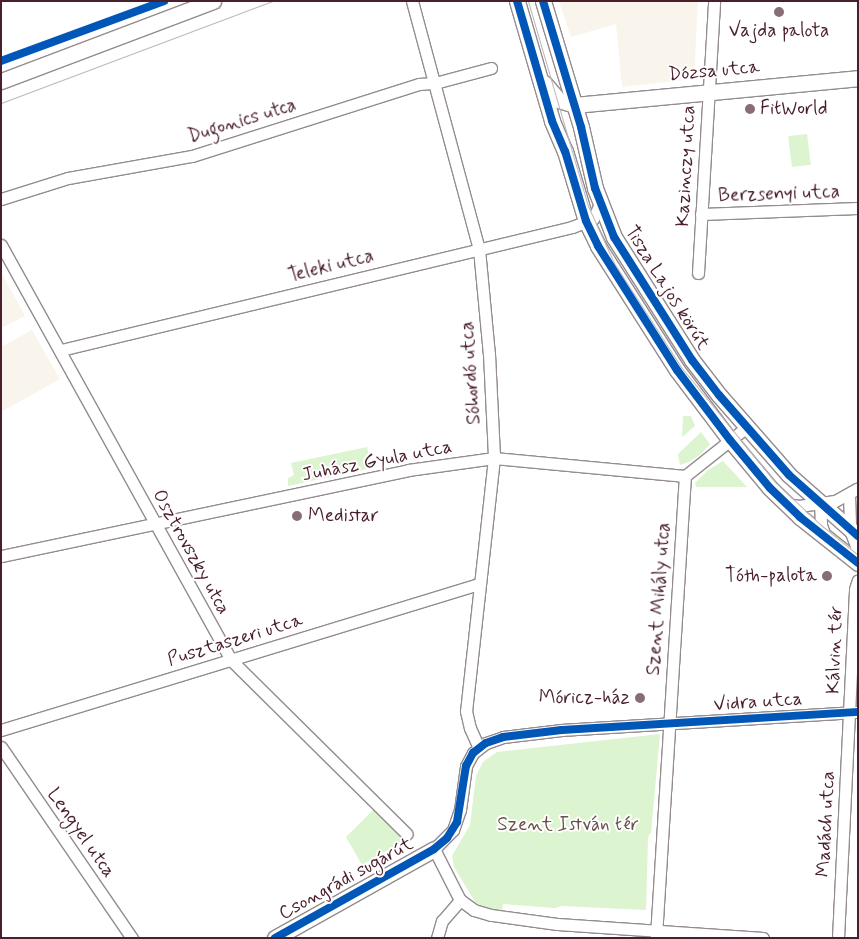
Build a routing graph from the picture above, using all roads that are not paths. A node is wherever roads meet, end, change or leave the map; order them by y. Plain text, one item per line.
1 (213, 1) edge
2 (412, 1) edge
3 (516, 1) edge
4 (543, 1) edge
5 (714, 1) edge
6 (491, 68) dead end
7 (540, 77) junction
8 (858, 78) edge
9 (1, 81) edge
10 (435, 83) junction
11 (708, 91) junction
12 (574, 105) junction
13 (1, 199) edge
14 (600, 204) junction
15 (858, 208) edge
16 (701, 214) junction
17 (586, 221) junction
18 (1, 245) edge
19 (479, 249) junction
20 (698, 272) dead end
21 (61, 350) junction
22 (748, 426) junction
23 (730, 440) junction
24 (494, 458) junction
25 (685, 476) junction
26 (854, 491) edge
27 (786, 504) junction
28 (820, 504) junction
29 (154, 524) junction
30 (854, 533) edge
31 (825, 536) junction
32 (858, 551) edge
33 (1, 556) edge
34 (858, 563) edge
35 (858, 580) edge
36 (479, 584) junction
37 (231, 660) junction
38 (854, 712) edge
39 (668, 724) junction
40 (1, 730) edge
41 (1, 748) edge
42 (479, 748) junction
43 (407, 834) dead end
44 (434, 848) junction
45 (460, 900) junction
46 (656, 934) edge
47 (132, 938) edge
48 (275, 938) edge
49 (437, 938) edge
50 (763, 938) edge
51 (838, 938) edge

1 - 9 street
2 - 10 street, Sóhordó utca
3 - 7 street, Tisza Lajos körút
4 - 12 street, Tisza Lajos körút
5 - 11 street, Kazinczy utca
6 - 10 street, Dugonics utca
7 - 12 street
7 - 17 street, Tisza Lajos körút
8 - 11 street, Dózsa utca
10 - 13 street, Dugonics utca
10 - 19 street, Sóhordó utca
11 - 12 street, Dózsa utca
11 - 16 street, Kazinczy utca
12 - 14 street, Tisza Lajos körút
14 - 17 street
14 - 22 street, Tisza Lajos körút
15 - 16 street, Berzsenyi utca
16 - 20 street, Kazinczy utca
17 - 19 street, Teleki utca
17 - 23 street, Tisza Lajos körút
18 - 21 street, Osztrovszky utca
19 - 21 street, Teleki utca
19 - 24 street, Sóhordó utca
21 - 29 street, Osztrovszky utca
22 - 23 street
22 - 28 street, Tisza Lajos körút
23 - 25 street
23 - 27 street, Tisza Lajos körút
24 - 25 street, Juhász Gyula utca
24 - 29 street, Juhász Gyula utca
24 - 36 street, Sóhordó utca
25 - 39 street, Szent Mihály utca
26 - 28 street
26 - 30 street
27 - 28 street
27 - 31 street, Tisza Lajos körút
28 - 30 street, Tisza Lajos körút
28 - 31 street
29 - 33 street, Juhász Gyula utca
29 - 37 street, Osztrovszky utca
30 - 32 street, Tisza Lajos körút
31 - 34 street, Tisza Lajos körút
35 - 38 street, Kálvin tér
36 - 37 street, Pusztaszeri utca
36 - 42 street, Sóhordó utca
37 - 40 street, Pusztaszeri utca
37 - 43 street, Osztrovszky utca
38 - 39 street, Vidra utca
38 - 51 street, Madách utca
39 - 42 street
39 - 46 street
41 - 47 street, Lengyel utca
42 - 44 street
44 - 45 street
44 - 48 street, Csongrádi sugárút
45 - 46 street
45 - 49 street
46 - 50 street

